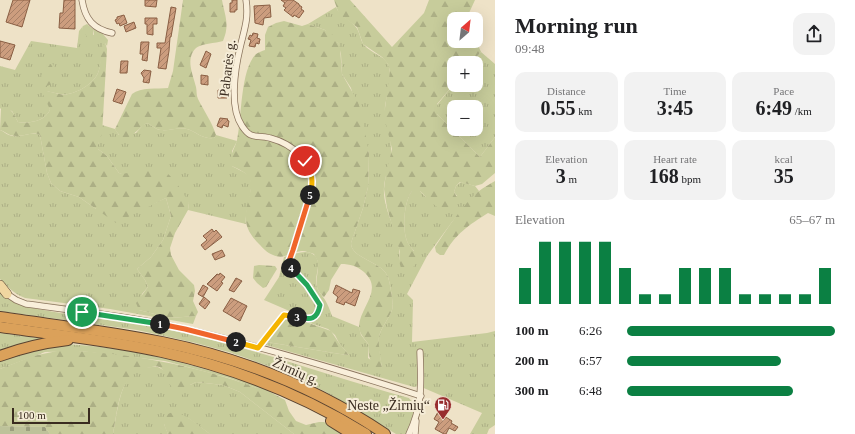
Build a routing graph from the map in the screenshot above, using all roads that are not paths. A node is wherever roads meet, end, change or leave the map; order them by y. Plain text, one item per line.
1 (82, 0) edge
2 (246, 0) edge
3 (112, 33) dead end
4 (0, 285) edge
5 (7, 294) joint
6 (0, 317) edge
7 (0, 327) edge
8 (88, 338) junction
9 (258, 348) junction
10 (420, 352) dead end
11 (0, 356) edge
12 (273, 386) junction
13 (421, 396) junction
14 (416, 417) junction
15 (352, 434) edge
16 (366, 434) edge
17 (385, 434) edge
18 (409, 434) edge
19 (415, 434) edge

1 - 3 street
2 - 9 street, Pabarės g.
4 - 5 main road
5 - 9 street
6 - 17 highway, Žirnių g.
7 - 8 highway, Žirnių g.
8 - 11 highway
8 - 12 highway, Žirnių g.
9 - 13 street
10 - 13 street
12 - 15 highway
12 - 16 highway, Žirnių g.
13 - 14 street
14 - 18 street
14 - 19 street

